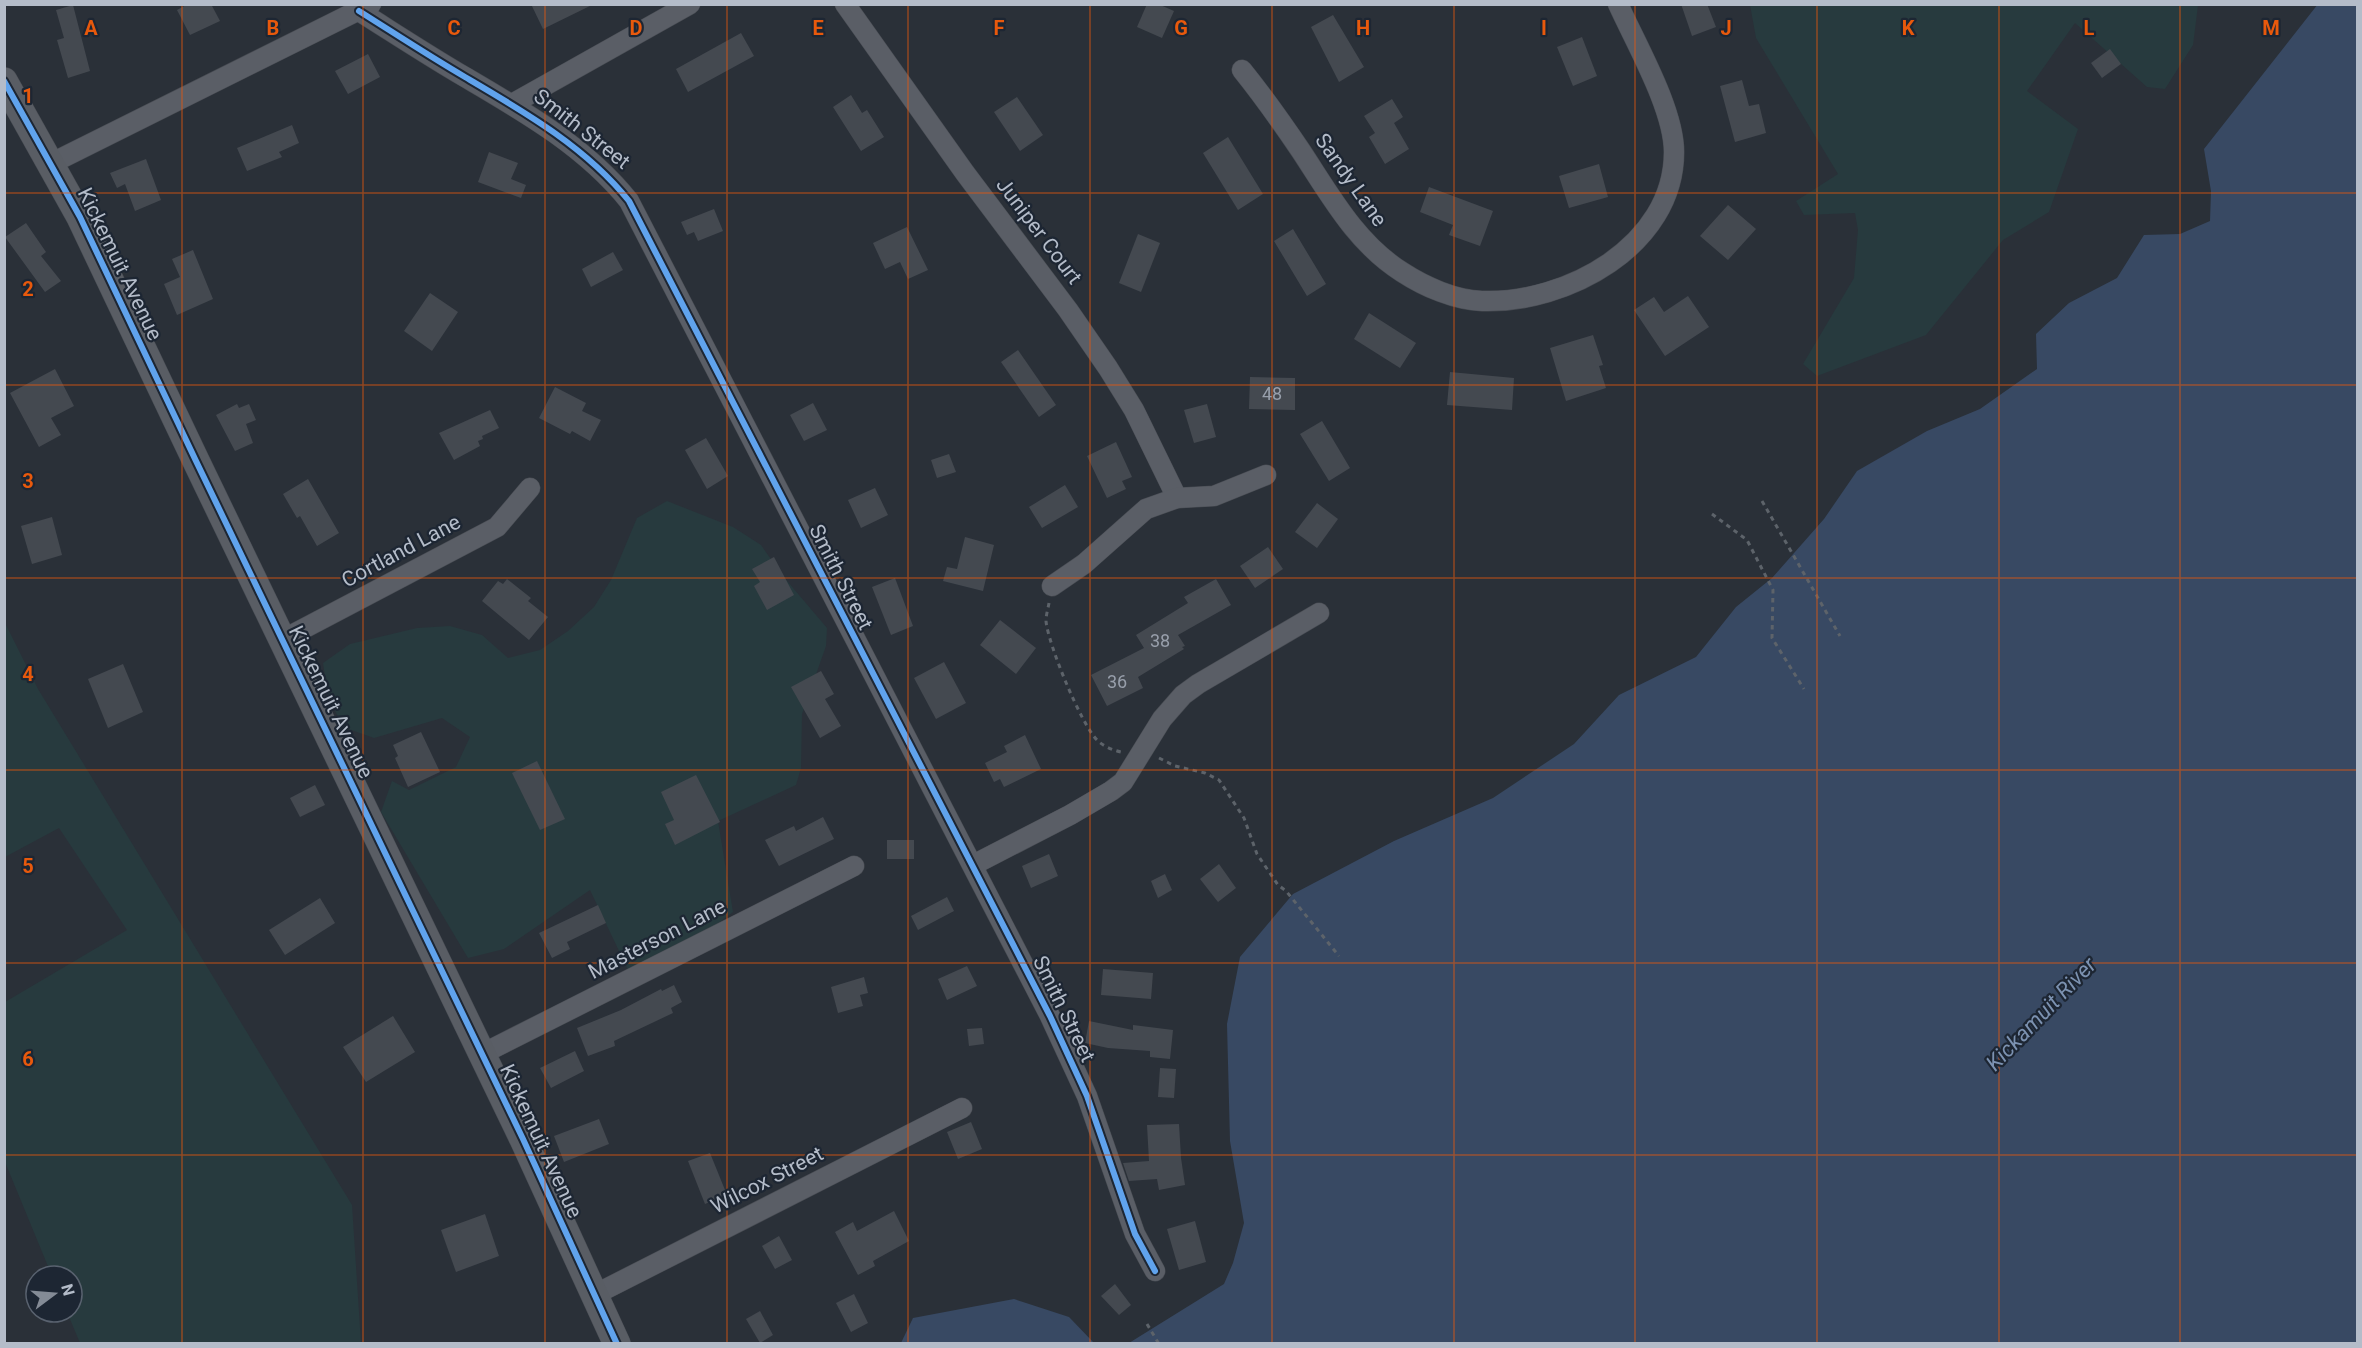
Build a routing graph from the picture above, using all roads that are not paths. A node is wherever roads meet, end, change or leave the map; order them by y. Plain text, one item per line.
1 (690, 4) edge
2 (845, 4) edge
3 (1618, 4) edge
4 (365, 8) edge
5 (1242, 70) dead end
6 (4, 81) edge
7 (512, 104) junction
8 (52, 163) junction
9 (1266, 475) dead end
10 (530, 489) dead end
11 (1177, 498) junction
12 (1052, 586) dead end
13 (1319, 613) dead end
14 (282, 640) junction
15 (973, 865) junction
16 (854, 867) dead end
17 (482, 1054) junction
18 (962, 1108) dead end
19 (1155, 1271) dead end
20 (594, 1295) junction
21 (617, 1344) edge

1 - 7 street
2 - 11 street, Juniper Court
3 - 5 street, Sandy Lane
4 - 7 street, Smith Street
4 - 8 street, Smith Street
6 - 8 street, Kickemuit Avenue
7 - 15 street, Smith Street
8 - 14 street, Kickemuit Avenue
9 - 11 street
10 - 14 street, Cortland Lane
11 - 12 street
13 - 15 street
14 - 17 street, Kickemuit Avenue
15 - 19 street, Smith Street
16 - 17 street, Masterson Lane
17 - 20 street, Kickemuit Avenue
18 - 20 street, Wilcox Street
20 - 21 street, Kickemuit Avenue

